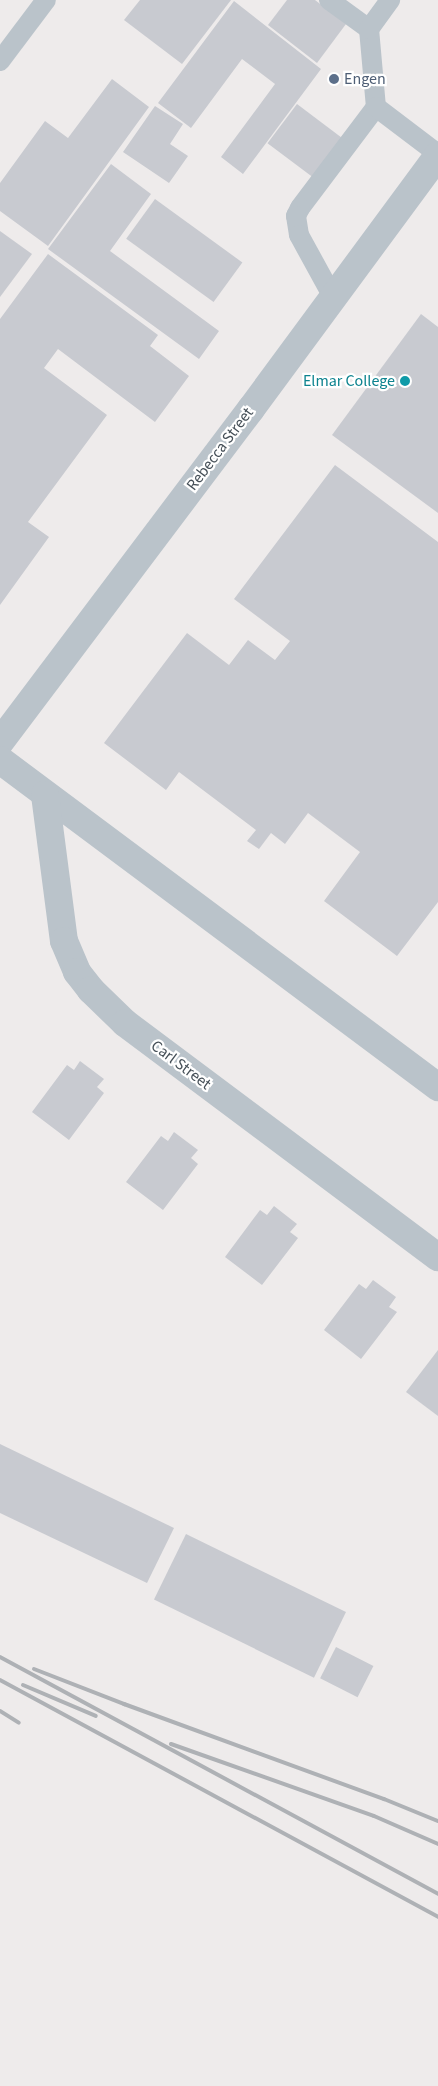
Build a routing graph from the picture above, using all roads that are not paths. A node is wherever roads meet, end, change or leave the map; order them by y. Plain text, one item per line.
1 (46, 0) edge
2 (329, 0) edge
3 (390, 0) edge
4 (369, 30) junction
5 (0, 61) edge
6 (376, 107) junction
7 (438, 154) edge
8 (334, 297) junction
9 (0, 742) edge
10 (0, 760) edge
11 (45, 795) junction
12 (438, 1087) edge
13 (438, 1257) edge

1 - 5 lane
2 - 4 lane
3 - 4 lane
4 - 6 lane
6 - 7 lane
6 - 8 lane
7 - 8 street, Rebecca Street
8 - 9 street, Rebecca Street
10 - 11 street
11 - 12 street
11 - 13 street, Carl Street

